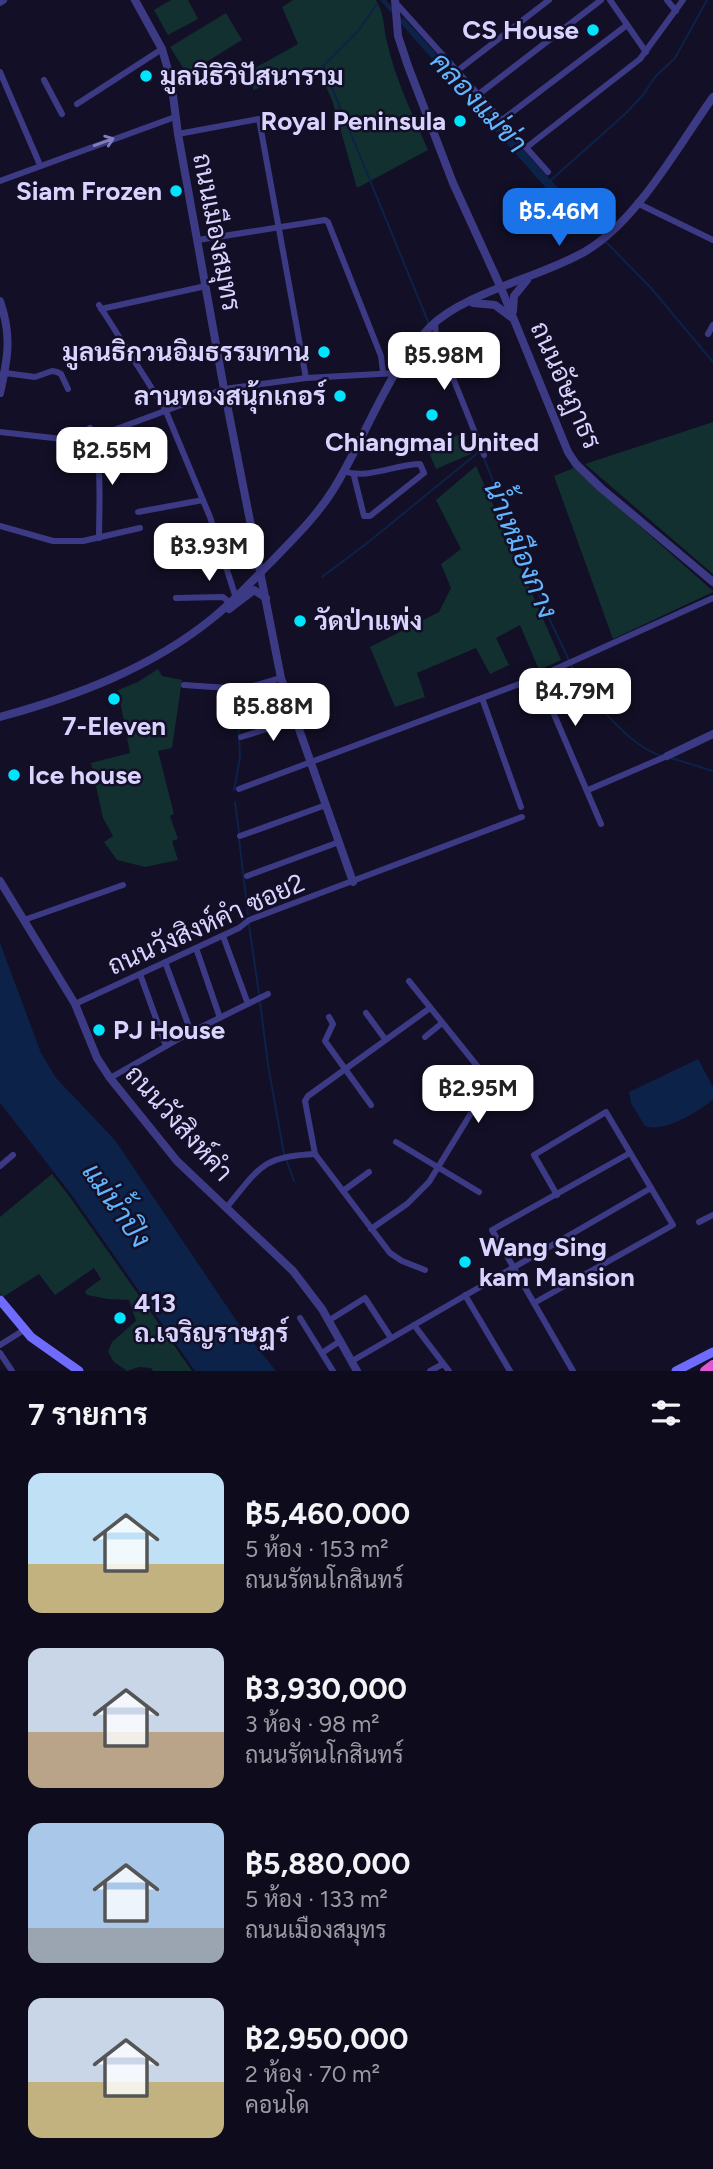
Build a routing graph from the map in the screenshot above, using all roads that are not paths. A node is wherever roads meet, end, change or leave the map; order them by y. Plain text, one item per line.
1 (135, 0) edge
2 (549, 0) edge
3 (601, 0) edge
4 (610, 0) edge
5 (667, 0) edge
6 (684, 0) edge
7 (395, 4) edge
8 (676, 11) junction
9 (627, 24) junction
10 (162, 48) junction
11 (646, 52) junction
12 (457, 71) junction
13 (0, 72) edge
14 (44, 80) dead end
15 (479, 94) junction
16 (713, 97) edge
17 (77, 104) dead end
18 (62, 114) dead end
19 (176, 117) junction
20 (502, 120) junction
21 (178, 134) junction
22 (527, 147) junction
23 (40, 165) junction
24 (548, 172) dead end
25 (0, 181) edge
26 (637, 203) junction
27 (279, 227) junction
28 (712, 238) edge
29 (198, 240) junction
30 (532, 275) junction
31 (206, 286) junction
32 (501, 288) junction
33 (0, 301) edge
34 (463, 305) junction
35 (513, 318) junction
36 (434, 324) junction
37 (713, 325) edge
38 (708, 334) dead end
39 (383, 372) junction
40 (5, 373) junction
41 (397, 373) junction
42 (306, 378) junction
43 (68, 389) dead end
44 (225, 389) junction
45 (0, 393) edge
46 (165, 409) junction
47 (90, 428) dead end
48 (0, 432) edge
49 (94, 437) junction
50 (484, 455) dead end
51 (344, 471) junction
52 (354, 476) junction
53 (203, 500) junction
54 (138, 512) dead end
55 (0, 526) edge
56 (140, 528) dead end
57 (99, 538) junction
58 (261, 572) junction
59 (713, 582) edge
60 (176, 598) dead end
61 (265, 598) junction
62 (713, 598) edge
63 (233, 601) junction
64 (214, 618) junction
65 (538, 677) junction
66 (281, 678) junction
67 (184, 685) dead end
68 (482, 698) junction
69 (1, 716) edge
70 (296, 720) junction
71 (713, 734) edge
72 (241, 737) dead end
73 (667, 756) joint
74 (311, 762) junction
75 (239, 789) dead end
76 (588, 790) junction
77 (326, 805) junction
78 (521, 807) dead end
79 (522, 817) dead end
80 (601, 824) dead end
81 (240, 836) dead end
82 (339, 842) junction
83 (247, 876) dead end
84 (0, 881) edge
85 (353, 882) junction
86 (123, 885) dead end
87 (24, 920) junction
88 (223, 936) junction
89 (196, 948) junction
90 (165, 962) junction
91 (140, 974) junction
92 (409, 981) dead end
93 (268, 994) dead end
94 (75, 1004) junction
95 (248, 1004) junction
96 (430, 1008) junction
97 (366, 1013) dead end
98 (329, 1017) dead end
99 (220, 1018) junction
100 (442, 1023) junction
101 (191, 1032) junction
102 (425, 1037) dead end
103 (386, 1040) junction
104 (166, 1046) junction
105 (346, 1068) junction
106 (110, 1079) junction
107 (370, 1105) dead end
108 (396, 1142) dead end
109 (630, 1153) junction
110 (315, 1154) junction
111 (12, 1155) dead end
112 (0, 1166) edge
113 (437, 1168) junction
114 (369, 1172) dead end
115 (651, 1188) junction
116 (343, 1191) junction
117 (479, 1192) dead end
118 (557, 1195) junction
119 (227, 1207) junction
120 (713, 1215) edge
121 (699, 1222) dead end
122 (371, 1229) junction
123 (514, 1267) junction
124 (425, 1270) dead end
125 (465, 1295) junction
126 (0, 1300) edge
127 (534, 1303) junction
128 (300, 1318) dead end
129 (328, 1321) junction
130 (414, 1325) junction
131 (24, 1330) junction
132 (391, 1338) junction
133 (340, 1341) junction
134 (0, 1345) edge
135 (713, 1352) edge
136 (0, 1353) edge
137 (322, 1353) junction
138 (352, 1361) junction
139 (443, 1364) junction
140 (12, 1371) edge
141 (79, 1371) edge
142 (333, 1371) edge
143 (357, 1371) edge
144 (430, 1371) edge
145 (449, 1371) edge
146 (510, 1371) edge
147 (573, 1371) edge
148 (676, 1371) edge

1 - 10 street, ถนนเมืองสมุทร
2 - 12 street
3 - 15 street
4 - 9 street
5 - 8 street
6 - 8 street
7 - 12 street
7 - 32 street, ถนนอัษฎาธร
8 - 11 street
9 - 11 street
9 - 20 street
10 - 17 street
10 - 19 street, ถนนเมืองสมุทร
11 - 22 street
12 - 15 street
13 - 23 street
14 - 18 street
15 - 20 street
16 - 26 street
19 - 21 street, ถนนเมืองสมุทร
23 -> 19 street
20 - 22 street
21 - 27 street
21 - 29 street, ถนนเมืองสมุทร
22 - 24 street
23 - 25 street
26 - 28 street
26 - 30 street
27 - 29 street
27 - 39 street
27 - 42 street
29 - 31 street, ถนนเมืองสมุทร
30 - 32 street
30 - 35 street
31 - 44 street, ถนนเมืองสมุทร
31 - 46 street
32 - 34 street
32 - 35 street, ถนนอัษฎาธร
33 - 40 street
34 - 35 street
34 - 36 street
35 - 59 street, ถนนอัษฎาธร
36 - 41 street
36 - 50 street
37 - 38 street
39 - 41 street
39 - 42 street
40 - 43 street
40 - 45 street
41 - 51 street
42 - 44 street
44 - 46 street
44 - 58 street, ถนนเมืองสมุทร
46 - 49 street
46 - 53 street
47 - 49 street
48 - 49 street
49 - 57 street
51 - 52 street
51 - 58 street
52 - 52 street
53 - 54 street
53 - 63 street
55 - 57 street
56 - 57 street
58 - 61 street, ถนนเมืองสมุทร
58 - 63 street
60 - 63 street
61 - 64 street
61 - 66 street, ถนนเมืองสมุทร
62 - 65 street
63 - 64 street
64 - 69 street
65 - 68 street
65 - 76 street
66 - 67 street
66 - 70 street, ถนนเมืองสมุทร
68 - 74 street
68 - 78 street
70 - 72 street
70 - 74 street, ถนนเมืองสมุทร
71 - 73 street
73 - 76 street
74 - 75 street
74 - 77 street, ถนนเมืองสมุทร
76 - 80 street
77 - 81 street
77 - 82 street, ถนนเมืองสมุทร
79 - 85 street, ถนนวังสิงห์คำ ซอย2
82 - 83 street
82 - 85 street, ถนนเมืองสมุทร
84 - 87 street, ถนนวังสิงห์คำ
85 - 88 street, ถนนวังสิงห์คำ ซอย2
86 - 87 street
87 - 94 street, ถนนวังสิงห์คำ
88 - 89 street, ถนนวังสิงห์คำ ซอย2
88 - 95 street
89 - 90 street, ถนนวังสิงห์คำ ซอย2
89 - 99 street
90 - 91 street, ถนนวังสิงห์คำ ซอย2
90 - 101 street
91 - 94 street, ถนนวังสิงห์คำ ซอย2
91 - 104 street
92 - 96 street
93 - 95 street
94 - 106 street, ถนนวังสิงห์คำ
95 - 99 street
96 - 100 street
96 - 103 street
97 - 103 street
98 - 105 street
99 - 101 street
100 - 102 street
100 - 113 street
101 - 104 street
103 - 105 street
104 - 106 street
105 - 107 street
105 - 110 street
106 - 119 street, ถนนวังสิงห์คำ
108 - 113 street
109 - 115 street
109 - 118 street
109 - 118 street
110 - 116 street
110 - 119 street
111 - 112 street
113 - 117 street
113 - 122 street
114 - 116 street
115 - 123 street
115 - 127 street
116 - 122 street
118 - 123 street
119 - 129 street, ถนนวังสิงห์คำ
120 - 121 street
122 - 124 street
123 - 125 street
123 - 127 street
125 - 130 street
125 - 146 street
126 - 131 main road
127 - 147 street
128 - 137 street
129 - 132 street
129 - 133 street, ถนนวังสิงห์คำ
130 - 132 street
130 - 139 street
131 - 134 street
131 - 141 main road
132 - 138 street
133 - 137 street
133 - 138 street, ถนนวังสิงห์คำ
135 - 148 main road
136 - 140 street
137 - 142 street
138 - 143 street, ถนนวังสิงห์คำ
139 - 144 street
139 - 145 street

